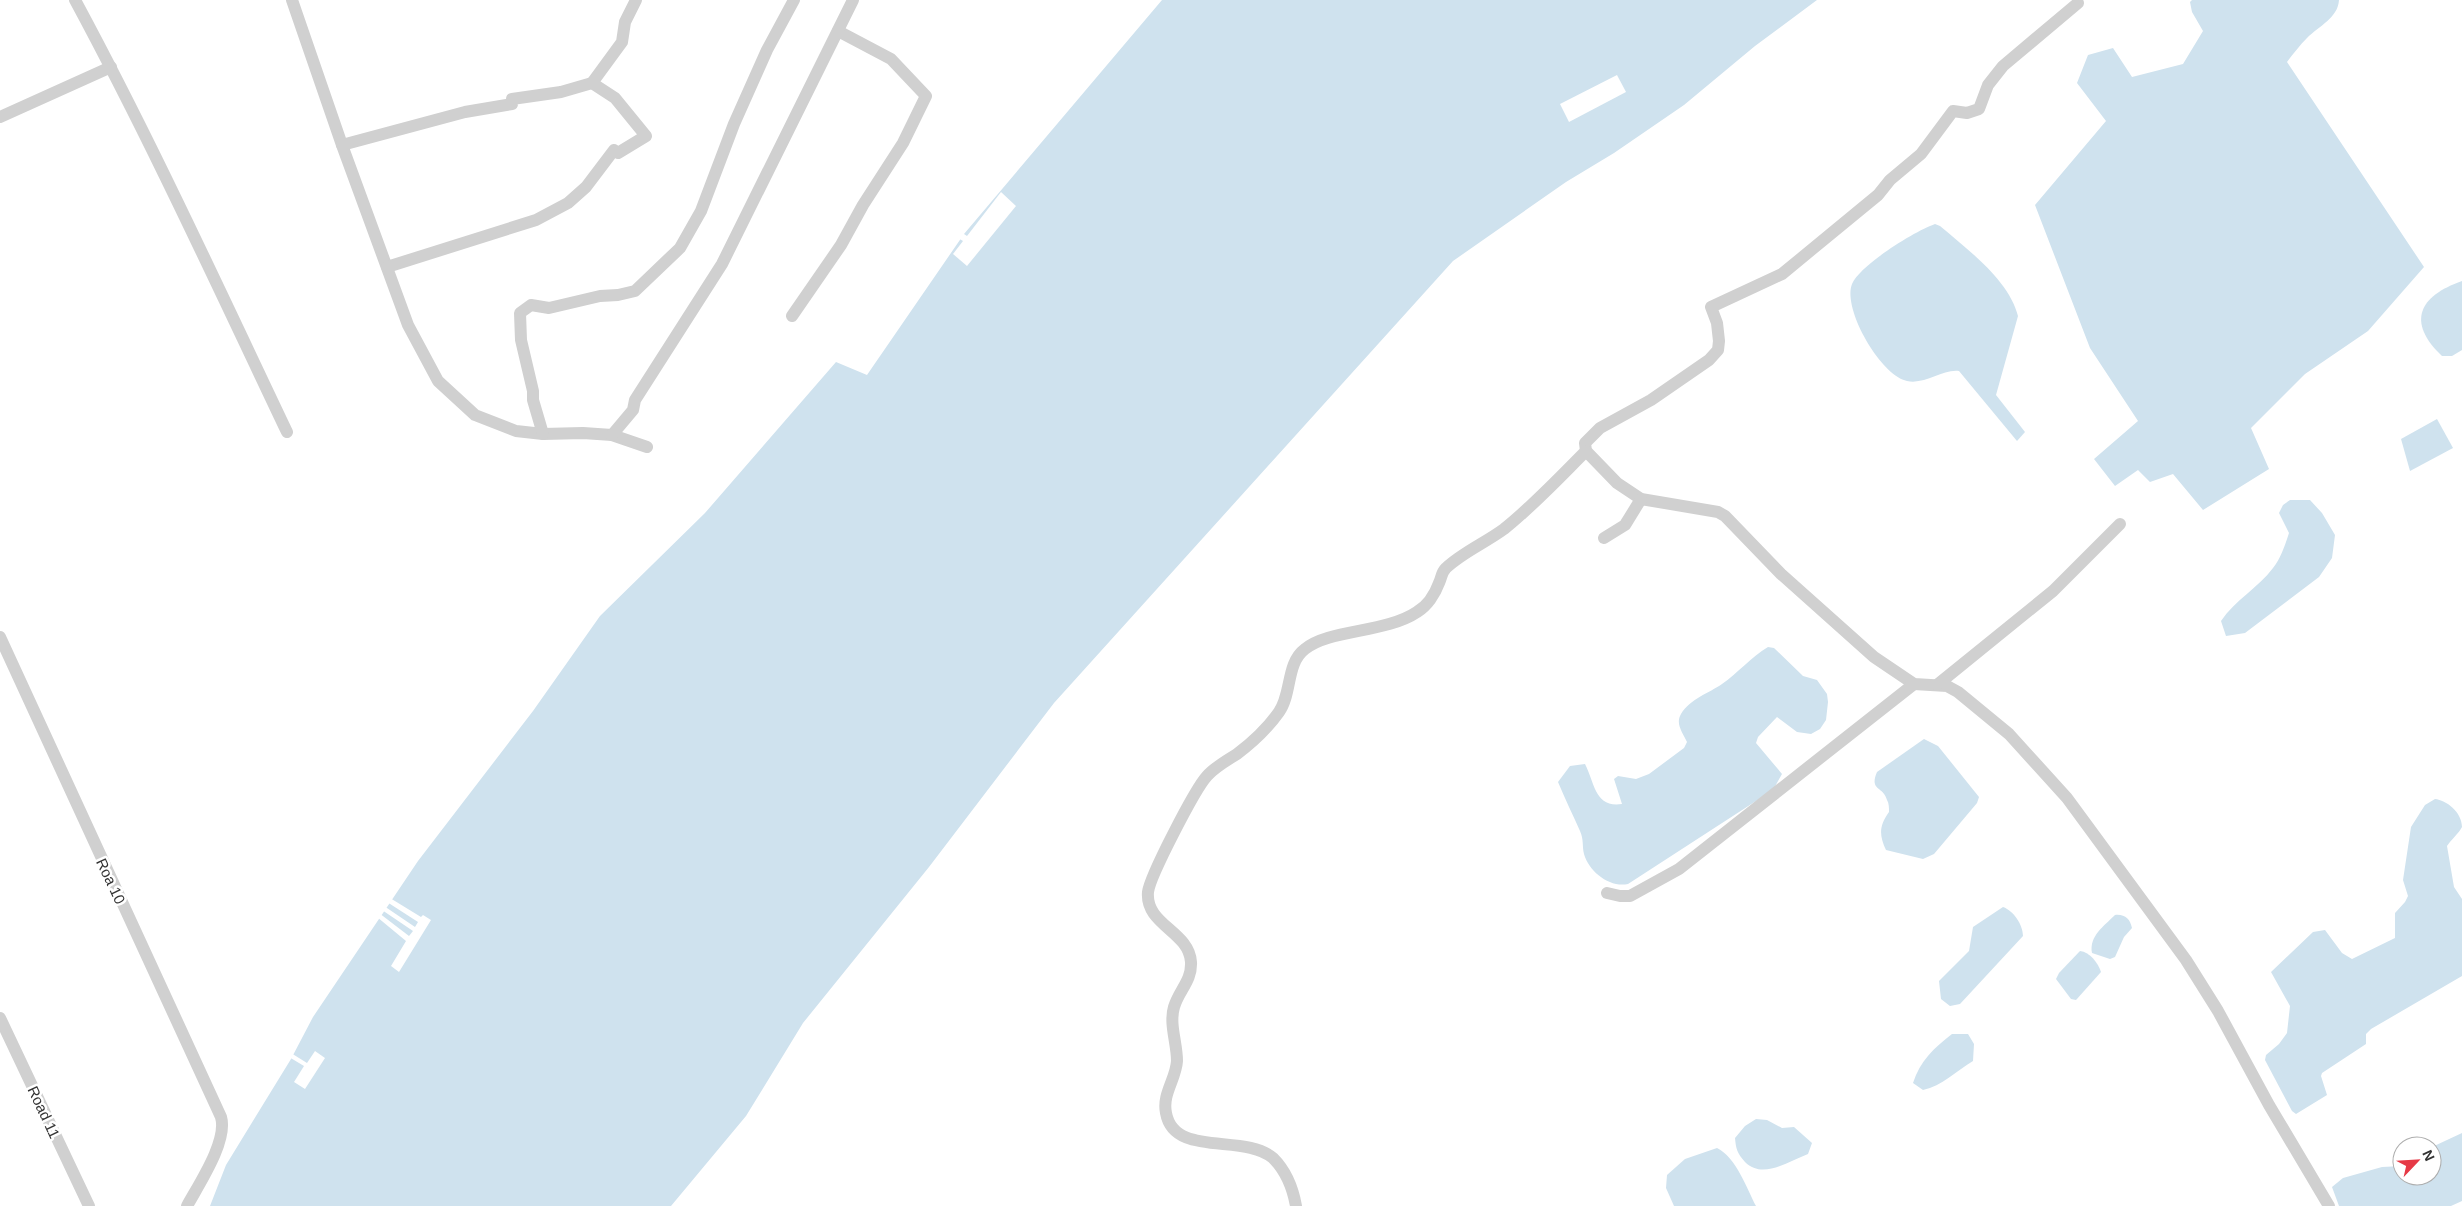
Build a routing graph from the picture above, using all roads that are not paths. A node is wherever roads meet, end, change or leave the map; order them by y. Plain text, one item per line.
1 (75, 0) edge
2 (292, 0) edge
3 (636, 0) edge
4 (794, 0) edge
5 (853, 0) edge
6 (2078, 3) dead end
7 (838, 31) junction
8 (110, 67) junction
9 (592, 82) junction
10 (0, 117) edge
11 (342, 145) junction
12 (387, 267) junction
13 (792, 316) dead end
14 (287, 432) dead end
15 (543, 434) junction
16 (612, 435) junction
17 (647, 447) dead end
18 (1586, 451) junction
19 (1641, 499) junction
20 (2120, 524) dead end
21 (1604, 538) dead end
22 (0, 637) edge
23 (1914, 684) junction
24 (1937, 686) junction
25 (1607, 893) dead end
26 (0, 1018) edge
27 (89, 1206) edge
28 (187, 1206) edge
29 (1296, 1206) edge
30 (2329, 1206) edge

1 - 8 street
2 - 11 street
3 - 9 street
4 - 15 street
5 - 7 street
6 - 18 street
7 - 13 street
7 - 16 street
8 - 10 street
8 - 14 street
9 - 11 street
9 - 12 street
11 - 12 street
12 - 15 street
15 - 16 street
16 - 17 street
18 - 19 street
18 - 29 street
19 - 21 street
19 - 23 street
20 - 24 street
22 - 28 street, Roa 10
23 - 24 street
23 - 25 street
24 - 30 street
26 - 27 street, Road 11

